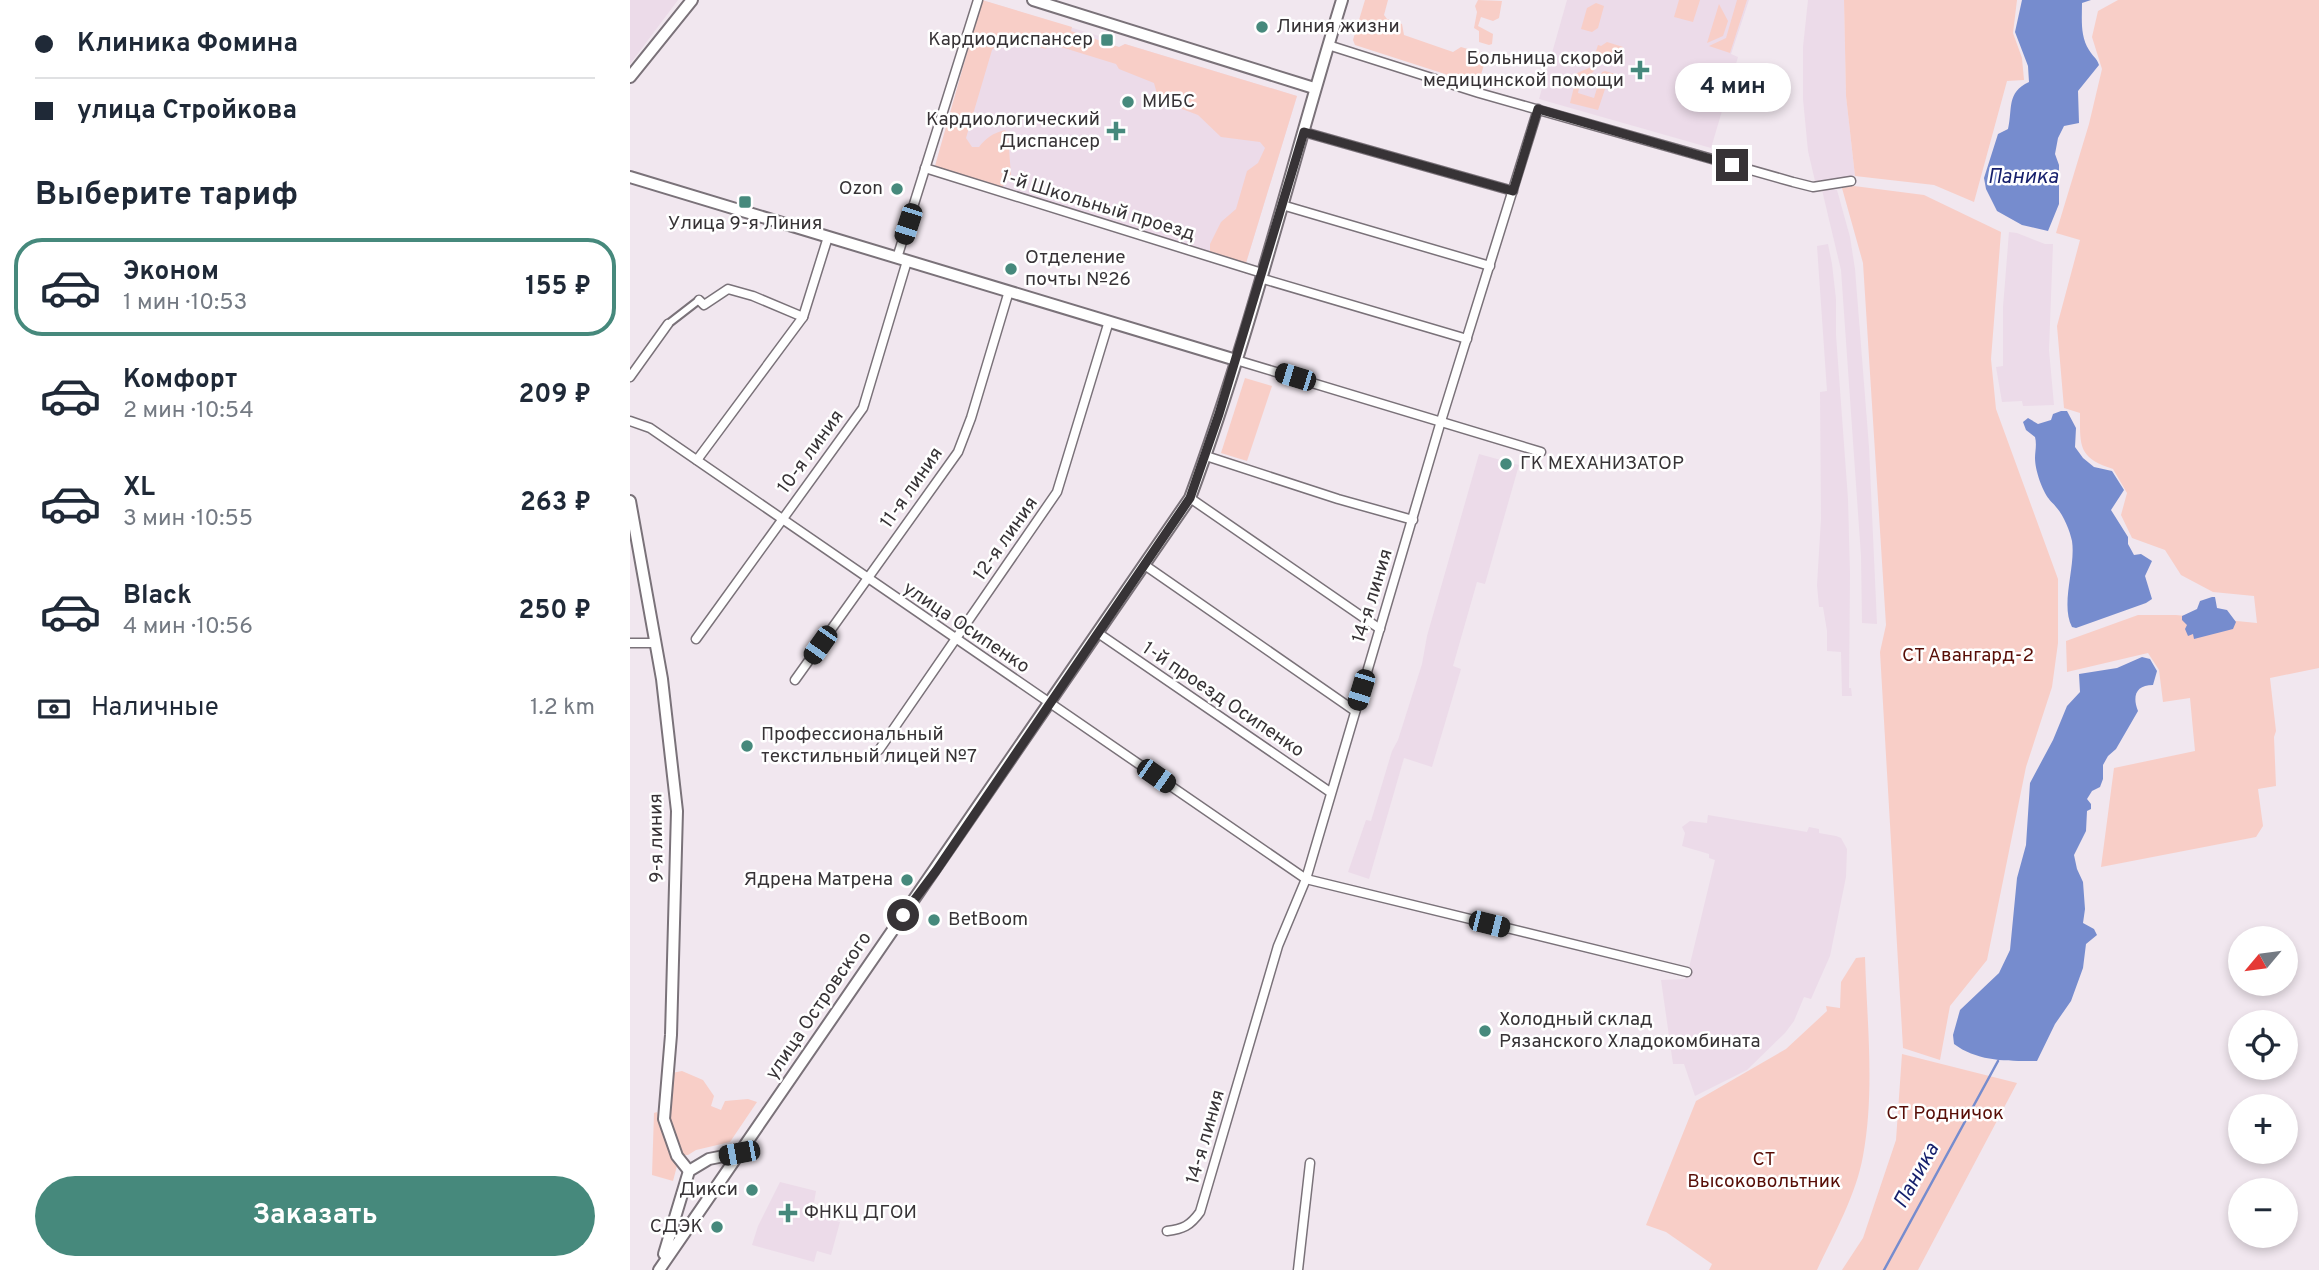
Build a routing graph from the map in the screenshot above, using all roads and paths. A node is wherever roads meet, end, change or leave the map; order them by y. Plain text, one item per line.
1 (692, 0) edge
2 (978, 0) edge
3 (1033, 0) edge
4 (1342, 0) edge
5 (1328, 45) junction
6 (630, 78) edge
7 (1314, 88) junction
8 (1538, 109) junction
9 (1304, 132) junction
10 (925, 168) junction
11 (630, 177) edge
12 (1851, 181) dead end
13 (1513, 191) junction
14 (1282, 205) junction
15 (828, 237) junction
16 (902, 259) junction
17 (1489, 266) junction
18 (1261, 276) junction
19 (1010, 292) junction
20 (699, 300) joint
21 (803, 317) junction
22 (1109, 321) junction
23 (668, 324) joint
24 (1467, 339) junction
25 (1236, 360) junction
26 (630, 377) edge
27 (630, 421) edge
28 (1441, 421) junction
29 (1541, 452) dead end
30 (1206, 456) junction
31 (697, 460) junction
32 (1190, 498) junction
33 (630, 500) edge
34 (782, 519) junction
35 (1413, 520) junction
36 (1146, 566) junction
37 (867, 579) junction
38 (1380, 629) junction
39 (1098, 633) junction
40 (696, 639) dead end
41 (954, 639) junction
42 (630, 643) edge
43 (655, 643) junction
44 (795, 680) dead end
45 (1049, 703) junction
46 (1355, 711) junction
47 (879, 750) dead end
48 (1331, 792) junction
49 (1306, 879) junction
50 (1687, 972) dead end
51 (739, 1153) junction
52 (1310, 1163) dead end
53 (689, 1171) junction
54 (1167, 1231) dead end
55 (660, 1266) edge
56 (1298, 1270) edge

1 - 6 street
2 - 10 street, 10-я линия
3 - 7 street
4 - 5 street, улица Островского
5 - 7 street, улица Островского
5 - 8 street
7 - 9 street, улица Островского
8 - 12 street
8 - 13 street, 14-я линия
9 - 13 street
9 - 14 street, улица Островского
10 - 16 street, 10-я линия
10 - 18 street, 1-й Школьный проезд
11 - 15 street
13 - 17 street, 14-я линия
14 - 17 street
14 - 18 street, улица Островского
15 - 16 street
15 - 21 street
16 - 19 street
16 - 34 street, 10-я линия
17 - 24 street, 14-я линия
18 - 24 street, 1-й Школьный проезд
18 - 25 street, улица Островского
19 - 22 street
19 - 37 street, 11-я линия
20 - 21 street
20 - 23 street
21 - 31 street
22 - 25 street
22 - 41 street, 12-я линия
23 - 26 street
24 - 28 street, 14-я линия
25 - 28 street
25 - 30 street, улица Островского
27 - 31 street, улица Осипенко
28 - 29 street
28 - 35 street, 14-я линия
30 - 32 street, улица Островского
30 - 35 street
31 - 34 street, улица Осипенко
32 - 36 street, улица Островского
32 - 38 street
33 - 43 street, 9-я линия
34 - 37 street, улица Осипенко
34 - 40 street, 10-я линия
35 - 38 street, 14-я линия
36 - 39 street, улица Островского
36 - 46 street
37 - 41 street, улица Осипенко
37 - 44 street, 11-я линия
38 - 46 street, 14-я линия
39 - 45 street, улица Островского
39 - 48 street, 1-й проезд Осипенко
41 - 45 street, улица Осипенко
41 - 47 street, 12-я линия
42 - 43 street
43 - 53 street, 9-я линия
45 - 49 street, улица Осипенко
45 - 51 street, улица Островского
46 - 48 street, 14-я линия
48 - 49 street, 14-я линия
49 - 50 street, улица Осипенко
49 - 54 street, 14-я линия
51 - 53 street
51 - 55 street, улица Островского
52 - 56 street
53 - 55 street

